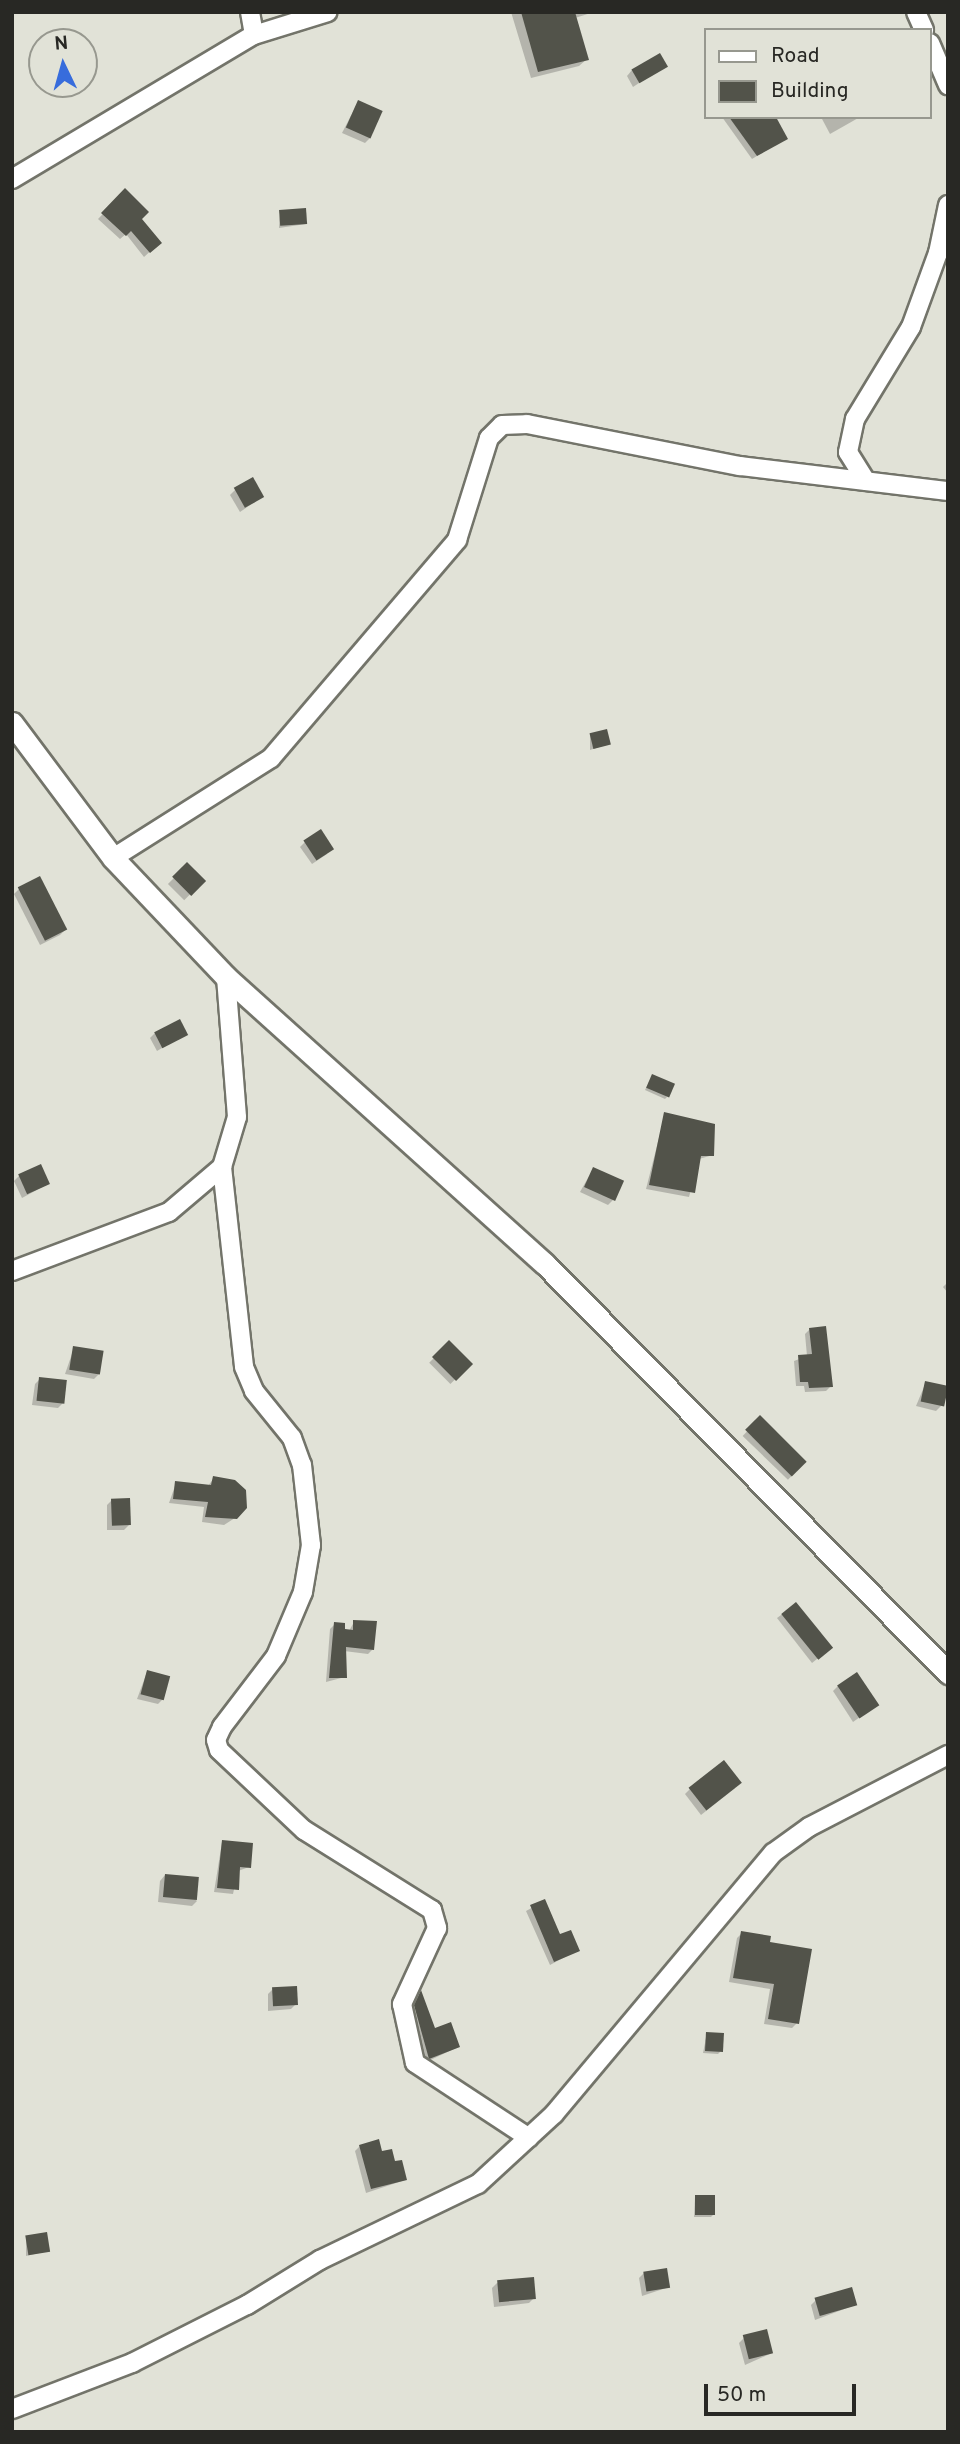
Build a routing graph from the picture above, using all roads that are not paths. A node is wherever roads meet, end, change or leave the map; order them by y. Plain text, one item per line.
1 (250, 12) edge
2 (328, 12) edge
3 (916, 12) edge
4 (923, 28) edge
5 (254, 35) junction
6 (932, 48) edge
7 (948, 85) edge
8 (12, 179) edge
9 (948, 205) edge
10 (866, 481) junction
11 (948, 491) edge
12 (12, 723) edge
13 (113, 859) junction
14 (226, 977) junction
15 (222, 1167) junction
16 (12, 1271) edge
17 (948, 1673) edge
18 (948, 1755) edge
19 (529, 2138) junction
20 (12, 2409) edge

1 - 5 street
2 - 5 street
3 - 4 street
5 - 8 street
6 - 7 street
9 - 10 street
10 - 11 street
10 - 13 street
12 - 13 street
13 - 14 street
14 - 15 street
14 - 17 street
15 - 16 street
15 - 19 street
18 - 19 street
19 - 20 street

